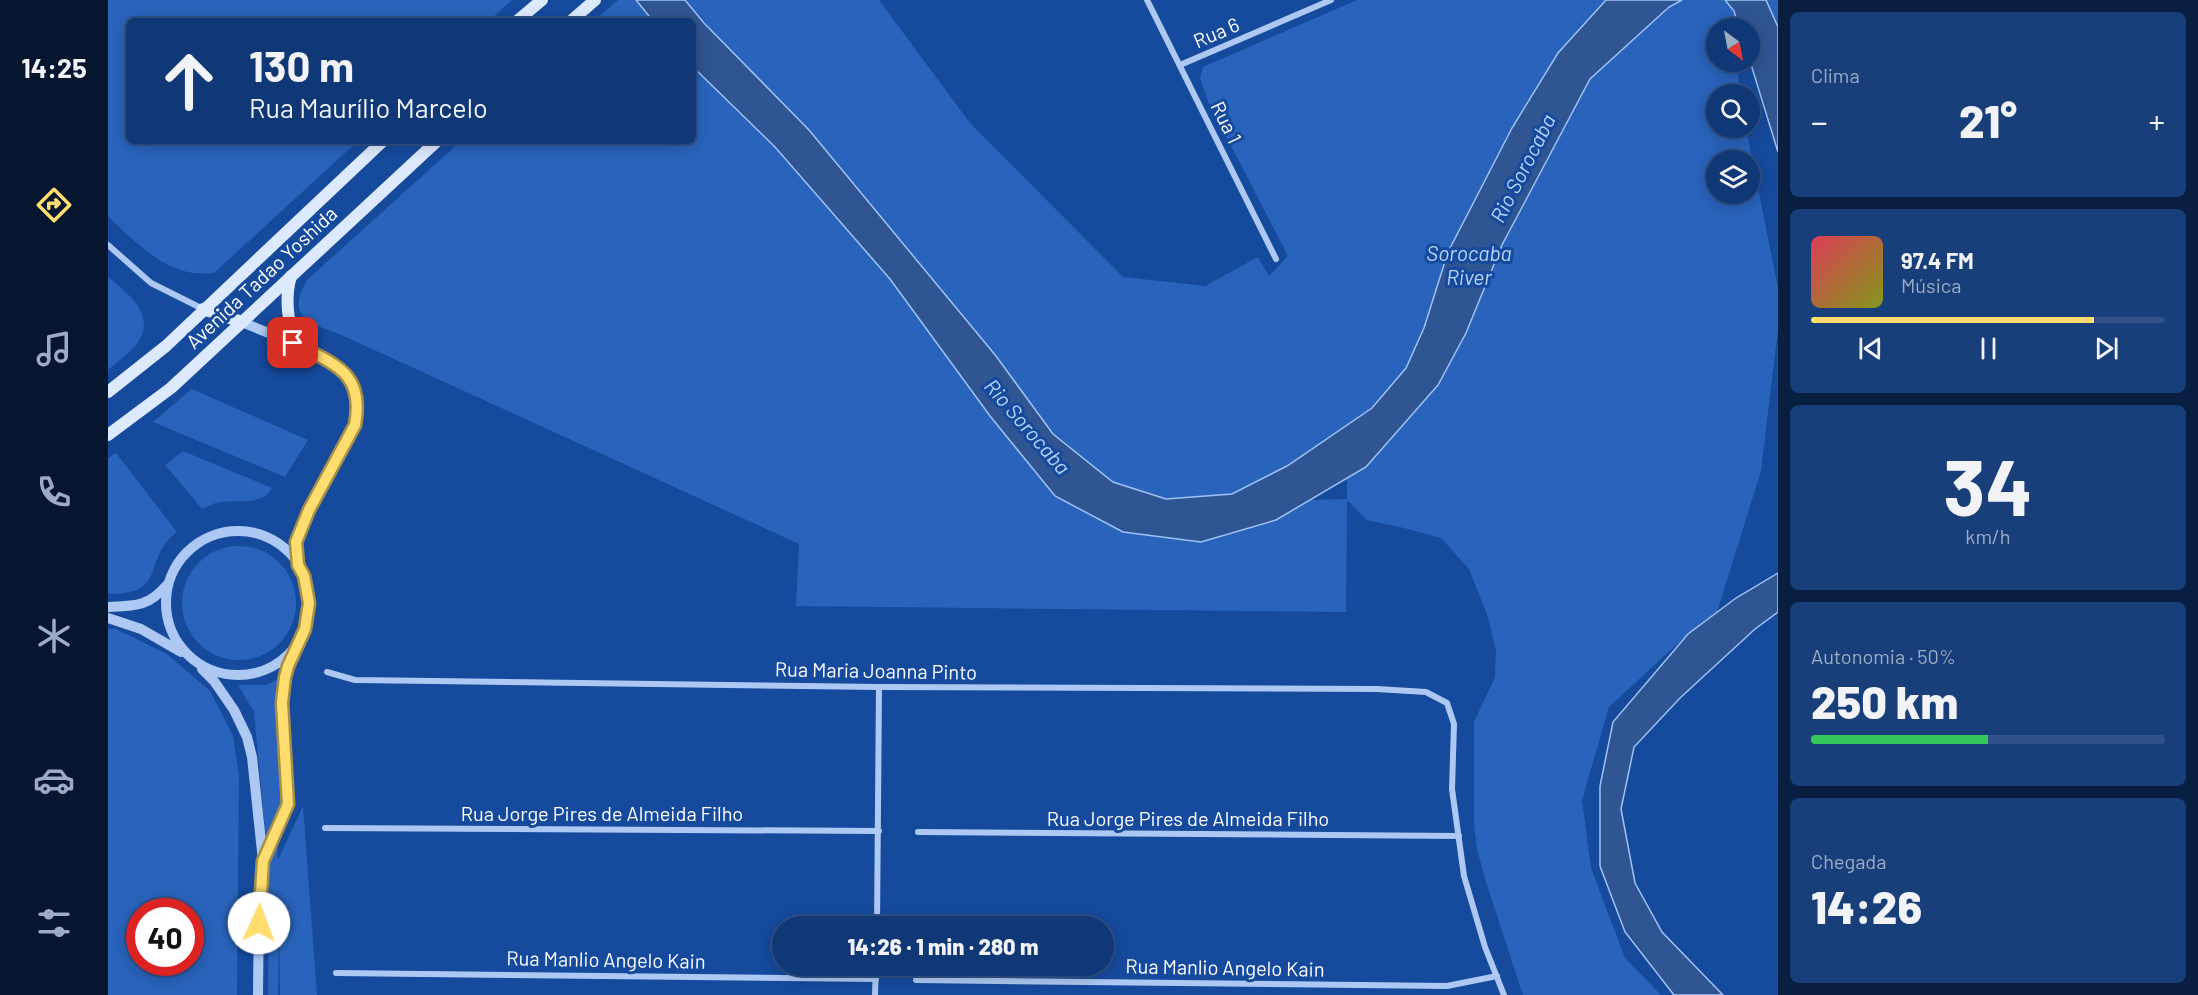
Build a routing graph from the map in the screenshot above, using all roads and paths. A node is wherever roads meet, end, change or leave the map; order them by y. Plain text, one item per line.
1 (542, 0) edge
2 (595, 0) edge
3 (1147, 0) edge
4 (1330, 0) edge
5 (521, 18) edge
6 (574, 18) edge
7 (1180, 65) junction
8 (380, 144) edge
9 (434, 144) edge
10 (108, 245) edge
11 (1276, 259) dead end
12 (291, 275) junction
13 (203, 309) junction
14 (242, 322) junction
15 (293, 343) junction
16 (108, 392) edge
17 (108, 435) edge
18 (298, 565) junction
19 (169, 583) junction
20 (108, 607) edge
21 (108, 618) edge
22 (298, 641) junction
23 (192, 658) junction
24 (327, 672) dead end
25 (879, 687) junction
26 (325, 828) dead end
27 (879, 831) junction
28 (918, 832) dead end
29 (1459, 836) junction
30 (263, 861) junction
31 (877, 916) edge
32 (336, 973) dead end
33 (1497, 976) junction
34 (876, 979) joint
35 (916, 980) dead end
36 (258, 995) edge
37 (875, 995) edge
38 (1504, 995) edge

1 - 5 main road
2 - 6 main road
3 - 7 street, Rua 1
4 - 7 street, Rua 6
7 - 11 street, Rua 1
8 - 13 main road, Avenida Tadao Yoshida
9 - 12 main road, Avenida Tadao Yoshida
10 - 13 street
12 - 14 main road, Avenida Tadao Yoshida
12 - 15 main road
13 - 14 main road
13 - 16 main road, Avenida Tadao Yoshida
14 - 15 street
14 - 17 main road, Avenida Tadao Yoshida
15 - 18 street
18 - 19 street
18 - 22 street
19 - 20 street
19 - 23 street
21 - 23 street
22 - 23 street
22 - 30 street
23 - 30 street
24 - 25 street, Rua Maria Joanna Pinto
25 - 27 street
25 - 29 street, Rua Maria Joanna Pinto
26 - 27 street, Rua Jorge Pires de Almeida Filho
27 - 31 street
28 - 29 street, Rua Jorge Pires de Almeida Filho
29 - 33 street
30 - 36 street
32 - 34 street, Rua Manlio Angelo Kain
33 - 35 street, Rua Manlio Angelo Kain
33 - 38 street
34 - 37 street

